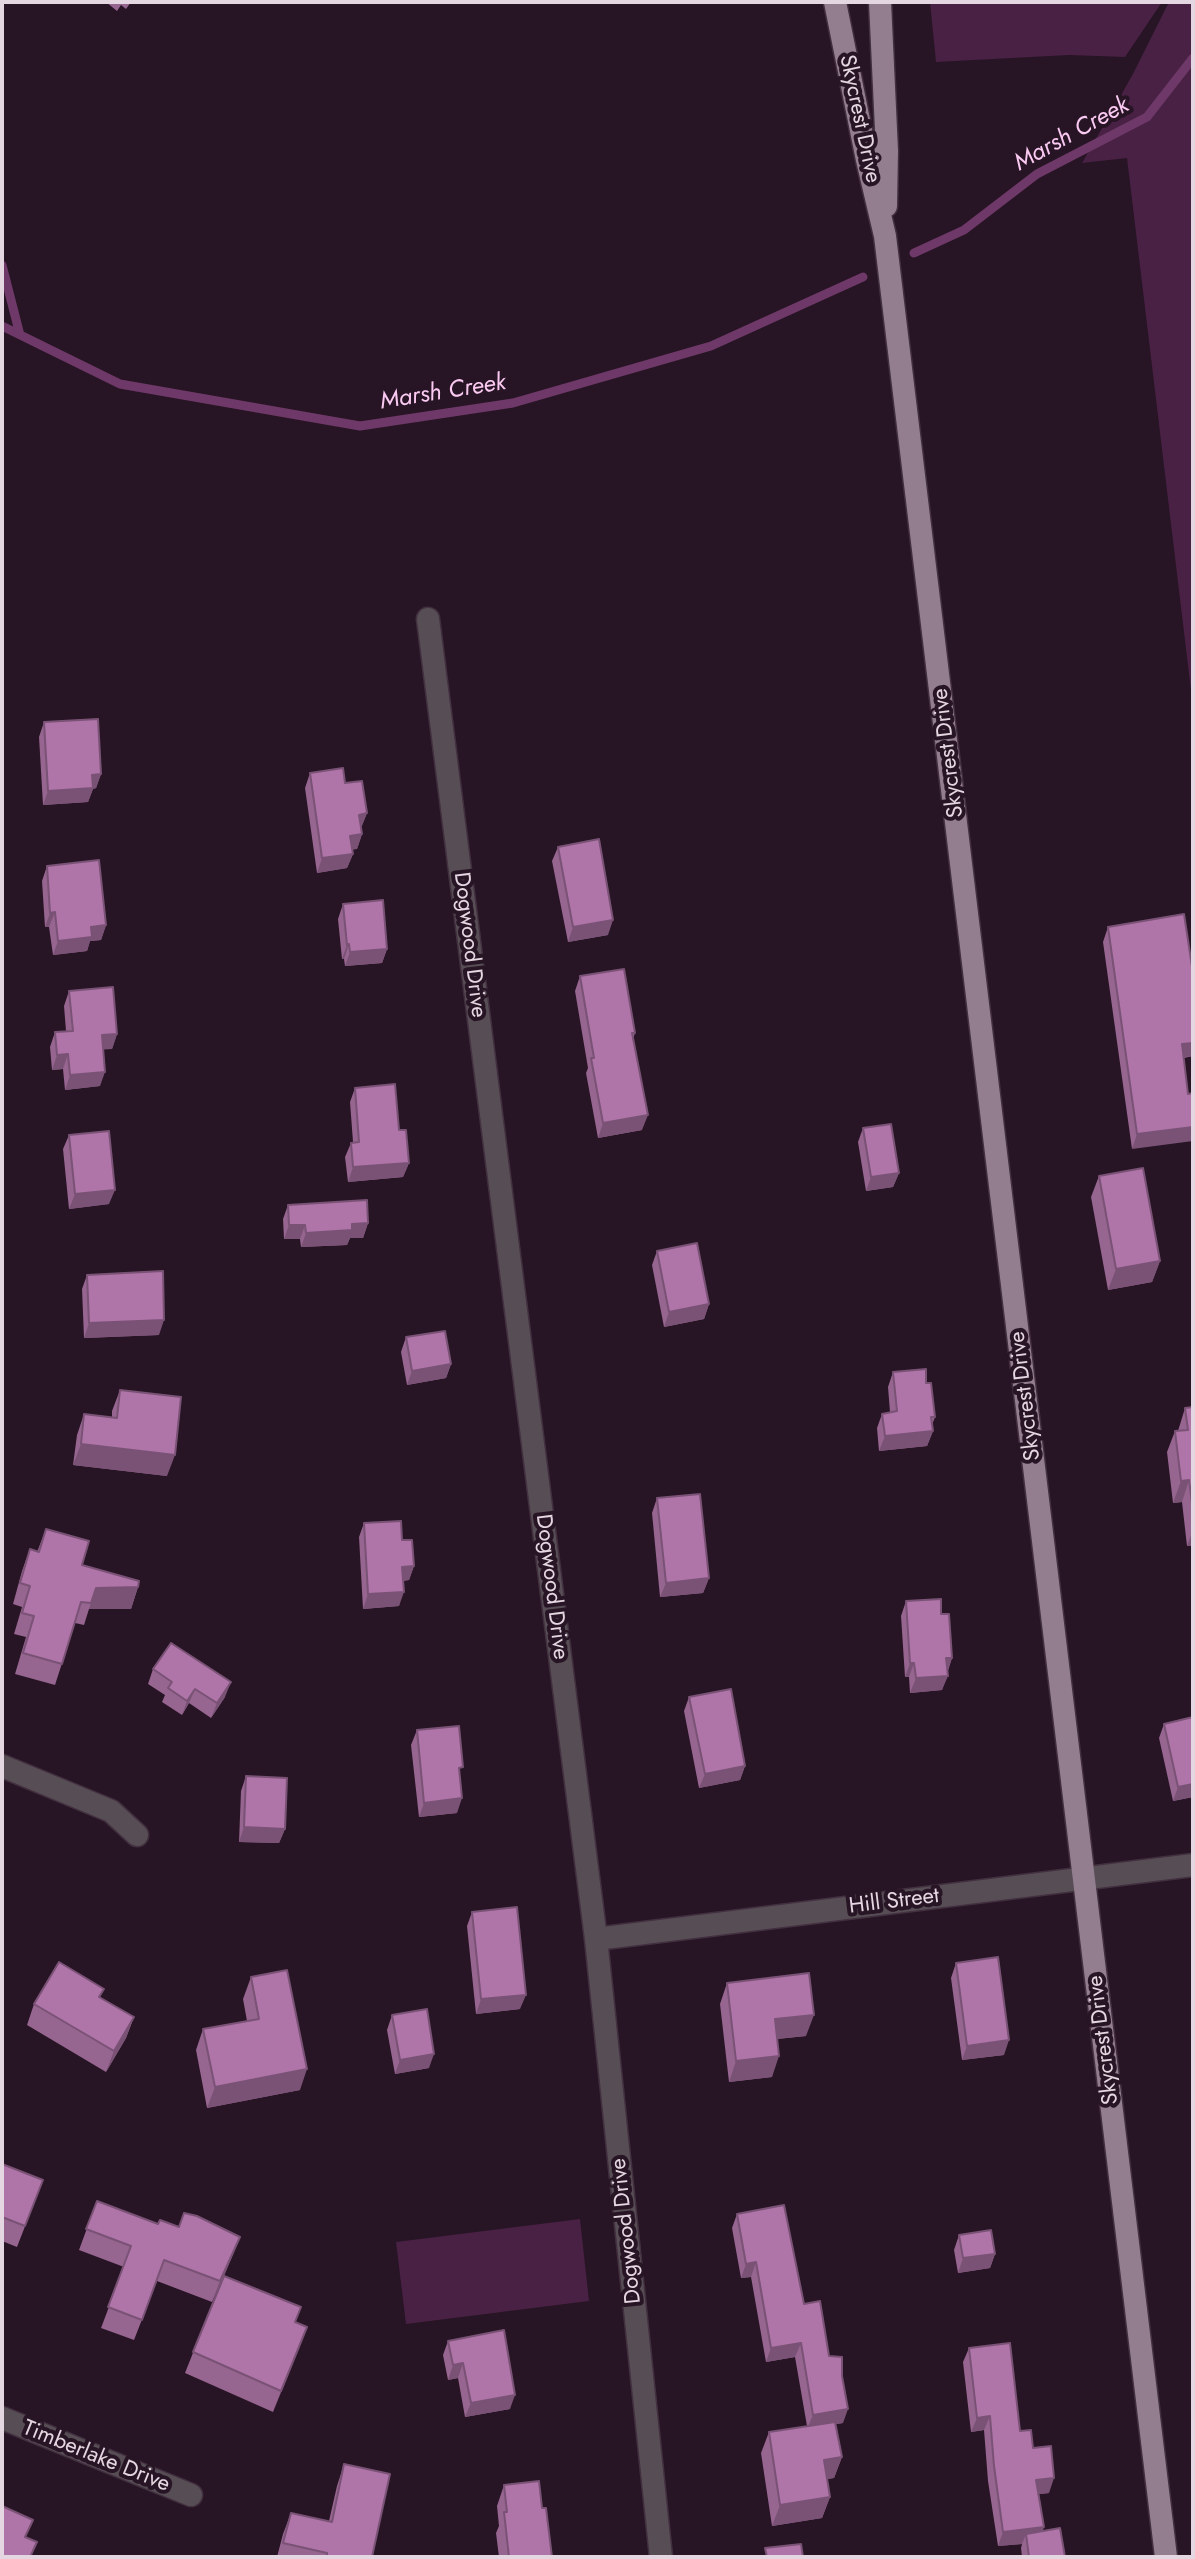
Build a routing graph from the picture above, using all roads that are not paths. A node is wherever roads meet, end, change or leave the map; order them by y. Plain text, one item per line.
1 (835, 2) edge
2 (880, 2) edge
3 (885, 236) junction
4 (428, 619) dead end
5 (2, 1766) edge
6 (137, 1835) dead end
7 (1193, 1865) edge
8 (1084, 1879) junction
9 (596, 1939) junction
10 (2, 2418) edge
11 (191, 2495) dead end
12 (661, 2557) edge
13 (1166, 2557) edge

1 - 3 main road, Skycrest Drive
2 - 3 main road, Skycrest Drive
3 - 8 main road, Skycrest Drive
4 - 9 street, Dogwood Drive
5 - 6 street
7 - 8 street, Hill Street
8 - 9 street, Hill Street
8 - 13 main road, Skycrest Drive
9 - 12 street, Dogwood Drive
10 - 11 street, Timberlake Drive

